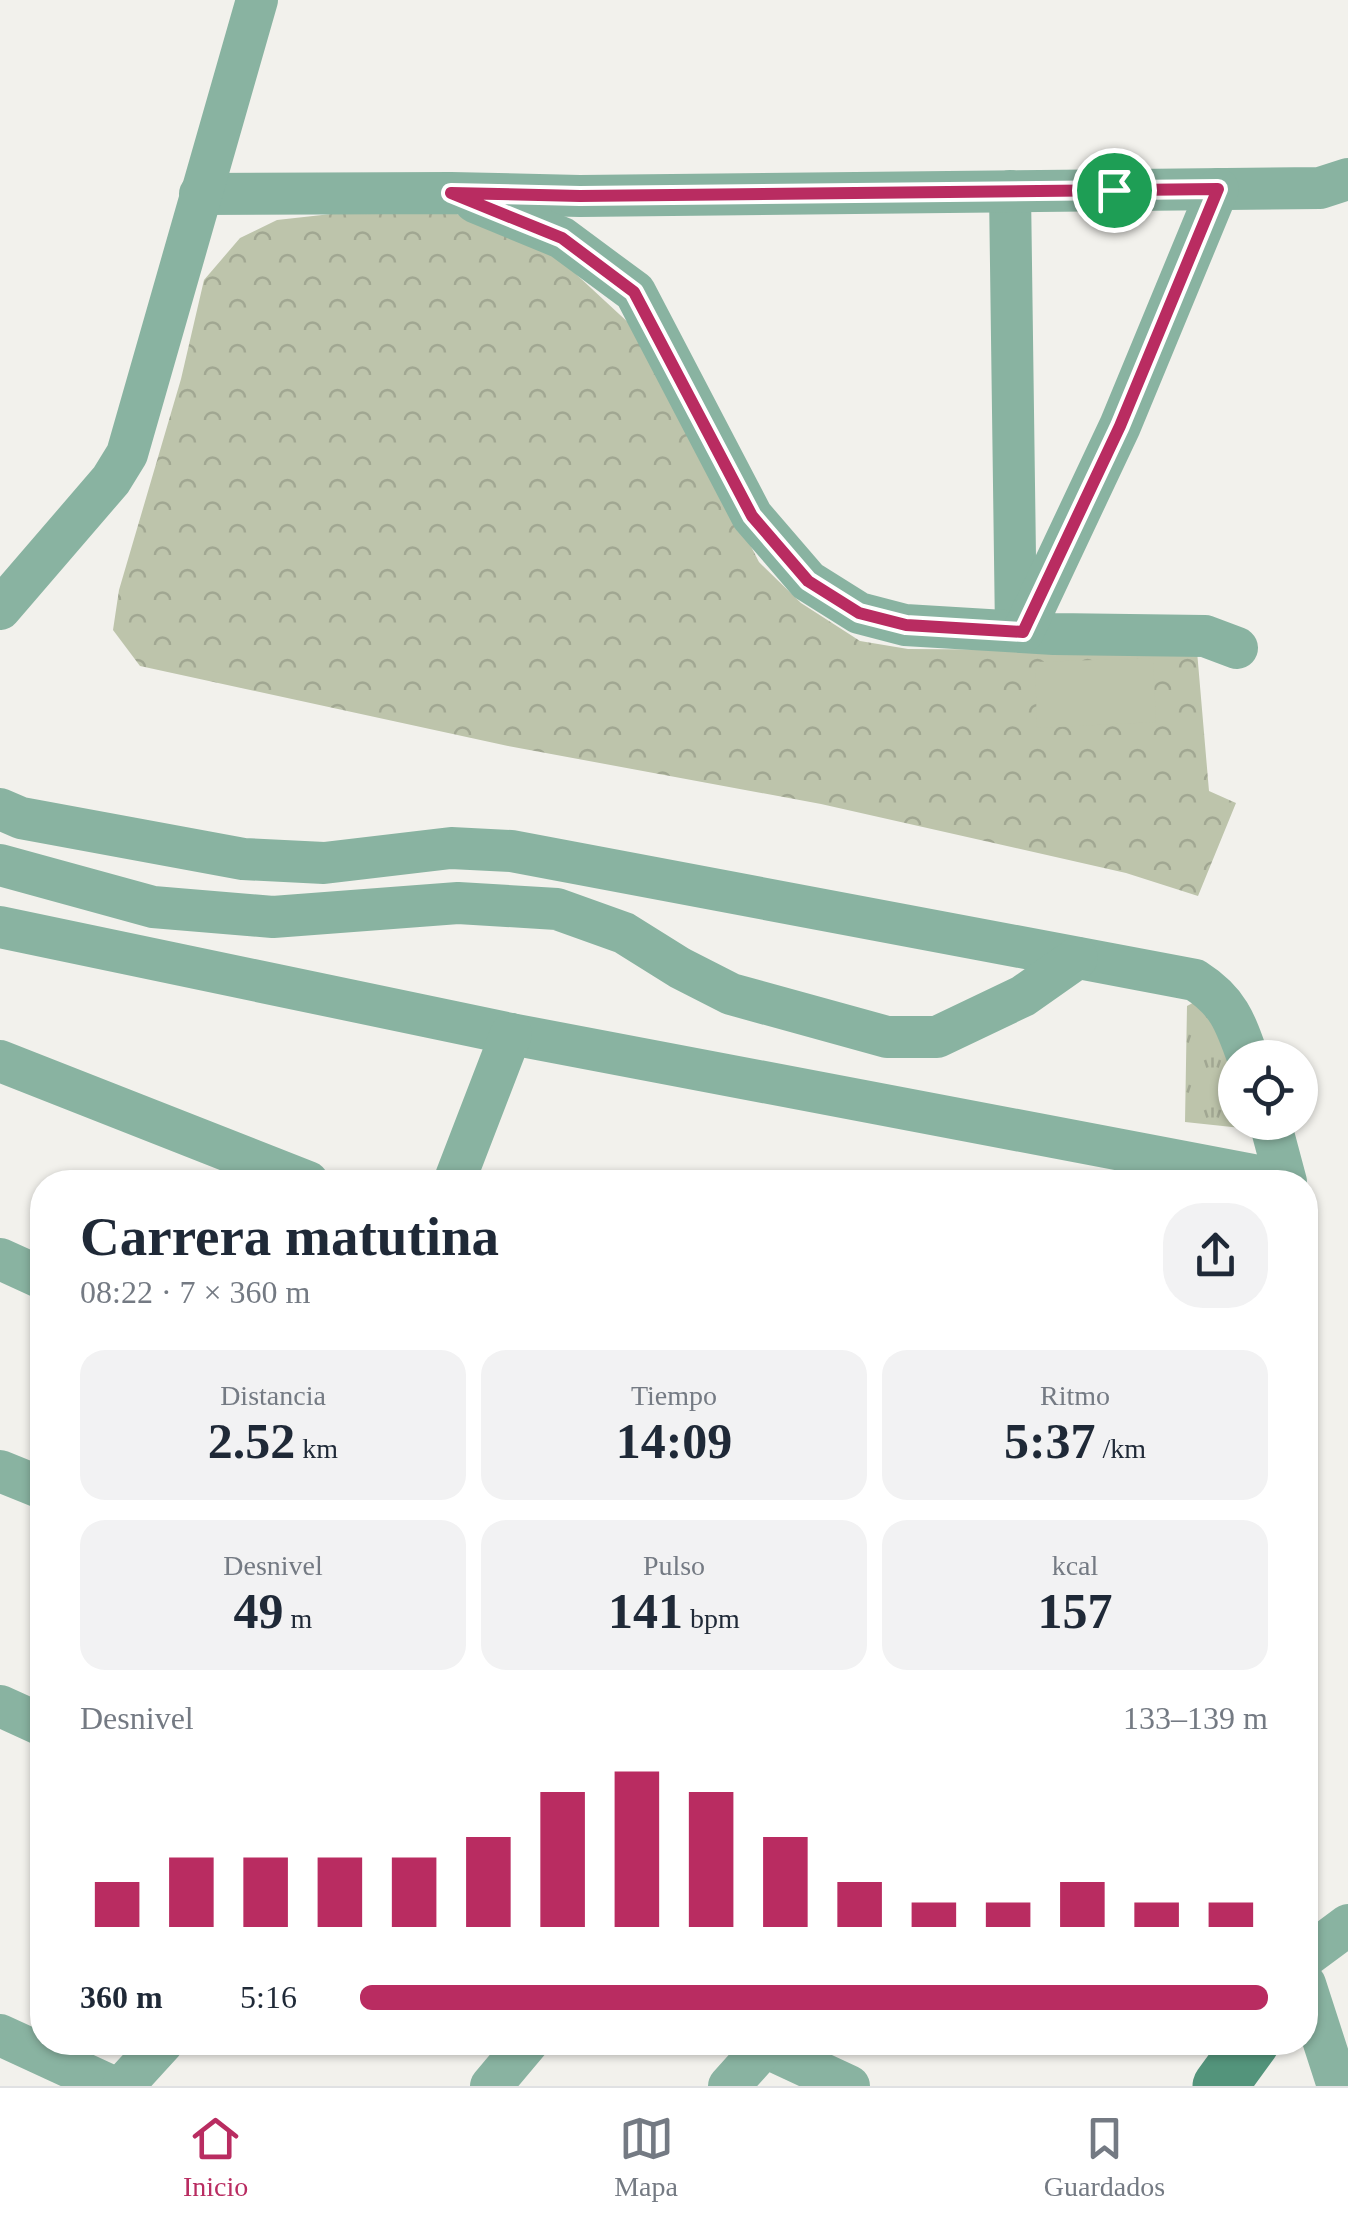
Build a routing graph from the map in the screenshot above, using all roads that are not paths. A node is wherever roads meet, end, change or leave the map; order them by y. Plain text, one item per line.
1 (257, 0) edge
2 (1348, 180) edge
3 (1218, 189) junction
4 (1010, 191) junction
5 (451, 193) junction
6 (200, 194) junction
7 (0, 609) edge
8 (1019, 632) junction
9 (1238, 648) dead end
10 (0, 809) edge
11 (0, 865) edge
12 (0, 927) edge
13 (1077, 958) junction
14 (511, 1034) junction
15 (1242, 1040) edge
16 (0, 1061) edge
17 (1275, 1140) edge
18 (277, 1170) edge
19 (459, 1170) edge
20 (1223, 1170) edge
21 (1283, 1170) edge
22 (0, 1260) edge
23 (30, 1273) edge
24 (0, 1471) edge
25 (30, 1483) edge
26 (0, 1706) edge
27 (30, 1720) edge
28 (1348, 1925) edge
29 (1318, 1947) edge
30 (1318, 2024) edge
31 (0, 2035) edge
32 (30, 2049) edge
33 (44, 2055) edge
34 (151, 2055) edge
35 (517, 2055) edge
36 (751, 2055) edge
37 (783, 2055) edge
38 (1243, 2055) edge
39 (111, 2086) edge
40 (123, 2086) edge
41 (491, 2086) edge
42 (729, 2086) edge
43 (849, 2086) edge
44 (1220, 2086) edge
45 (1338, 2086) edge

1 - 6 street
2 - 3 street
3 - 4 street
3 - 8 street
4 - 5 street
4 - 8 street
5 - 6 street
5 - 8 street
6 - 7 street
8 - 9 street
10 - 13 street
11 - 13 street
12 - 14 street
13 - 15 street
14 - 19 street
14 - 20 street
16 - 18 street
17 - 21 street
22 - 23 street
24 - 25 street
26 - 27 street
28 - 29 street
30 - 45 street
31 - 32 street
33 - 39 street
34 - 40 street
35 - 41 street
36 - 42 street
37 - 43 street
38 - 44 street

